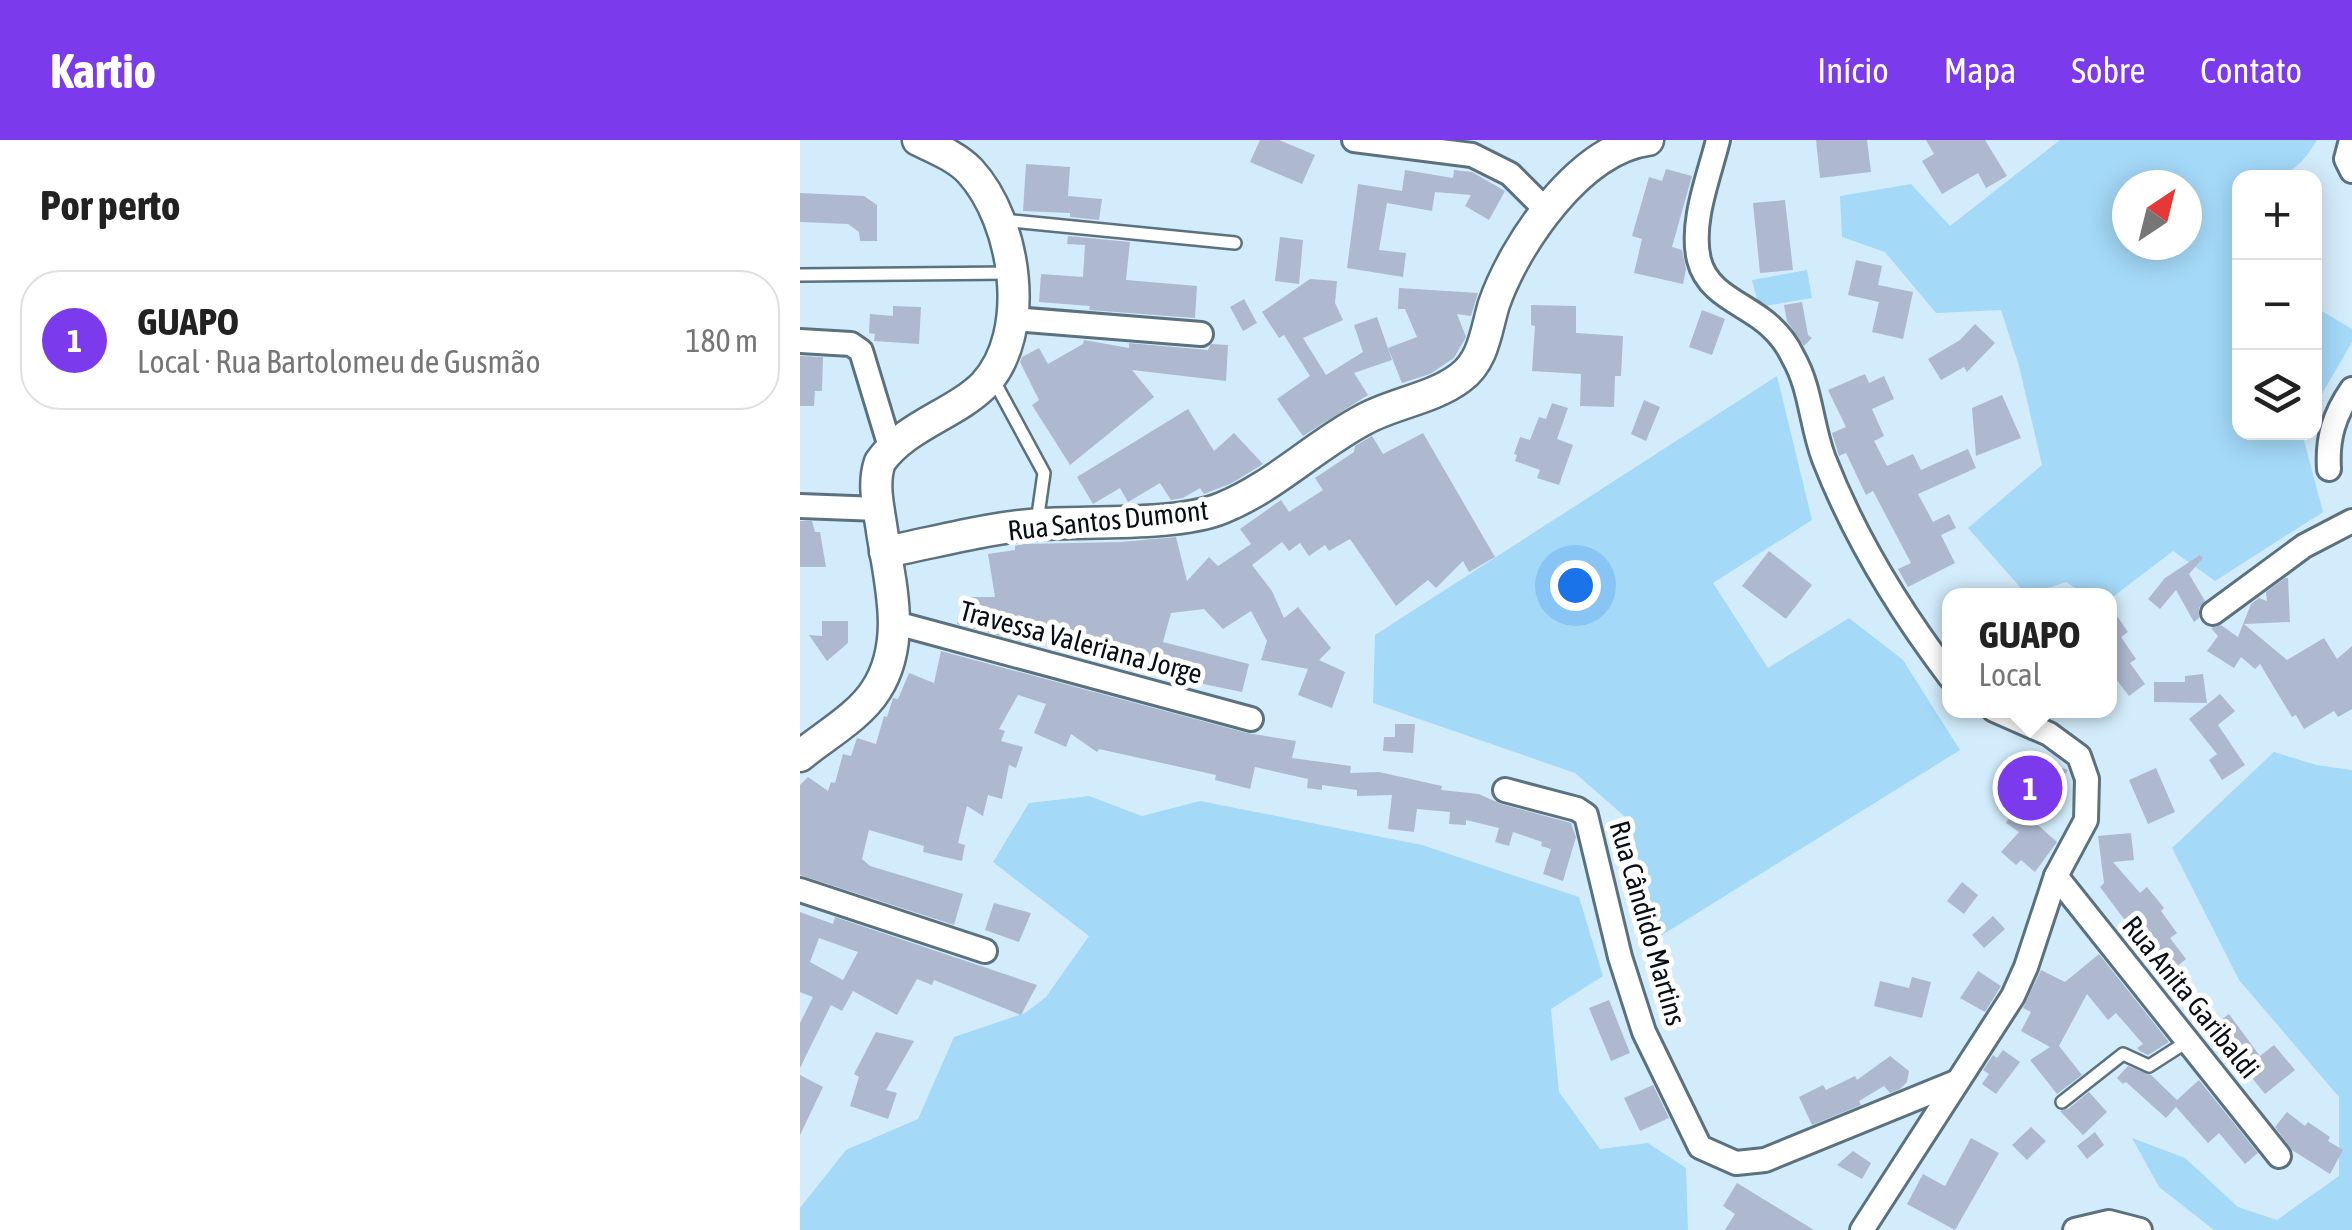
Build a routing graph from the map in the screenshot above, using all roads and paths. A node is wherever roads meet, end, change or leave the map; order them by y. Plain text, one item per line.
1 (918, 140) edge
2 (1354, 140) edge
3 (1648, 140) edge
4 (1718, 140) edge
5 (2351, 140) edge
6 (2352, 170) edge
7 (1548, 211) junction
8 (998, 220) junction
9 (1235, 243) dead end
10 (1012, 273) junction
11 (800, 275) edge
12 (1014, 319) junction
13 (1201, 334) dead end
14 (800, 341) edge
15 (991, 375) junction
16 (2350, 399) edge
17 (891, 450) junction
18 (2329, 470) dead end
19 (804, 506) edge
20 (866, 508) junction
21 (2352, 521) edge
22 (1036, 524) junction
23 (886, 552) junction
24 (2212, 613) dead end
25 (896, 623) junction
26 (1942, 666) edge
27 (2012, 718) edge
28 (1251, 719) dead end
29 (800, 756) edge
30 (1505, 790) dead end
31 (2056, 876) junction
32 (800, 890) edge
33 (984, 951) dead end
34 (2188, 1042) junction
35 (1956, 1082) junction
36 (2062, 1102) dead end
37 (2279, 1156) dead end
38 (1862, 1230) edge
39 (2074, 1230) edge
40 (2140, 1230) edge

1 - 8 main road
2 - 7 street
3 - 7 main road, Rua Santos Dumont
4 - 26 street
5 - 6 street
7 - 22 main road, Rua Santos Dumont
8 - 9 lane
8 - 10 main road
10 - 11 lane
10 - 12 main road
12 - 13 street
12 - 15 main road
14 - 17 street
15 - 17 main road
15 - 22 lane
16 - 18 street
17 - 20 main road
19 - 20 street
20 - 23 main road
21 - 24 street
22 - 23 main road, Rua Santos Dumont
23 - 25 main road
25 - 28 street, Travessa Valeriana Jorge
25 - 29 main road
27 - 31 street
30 - 35 street, Rua Cândido Martins
31 - 34 street, Rua Anita Garibaldi
31 - 35 street
32 - 33 street
34 - 36 lane
34 - 37 street, Rua Anita Garibaldi
35 - 38 street
39 - 40 street

